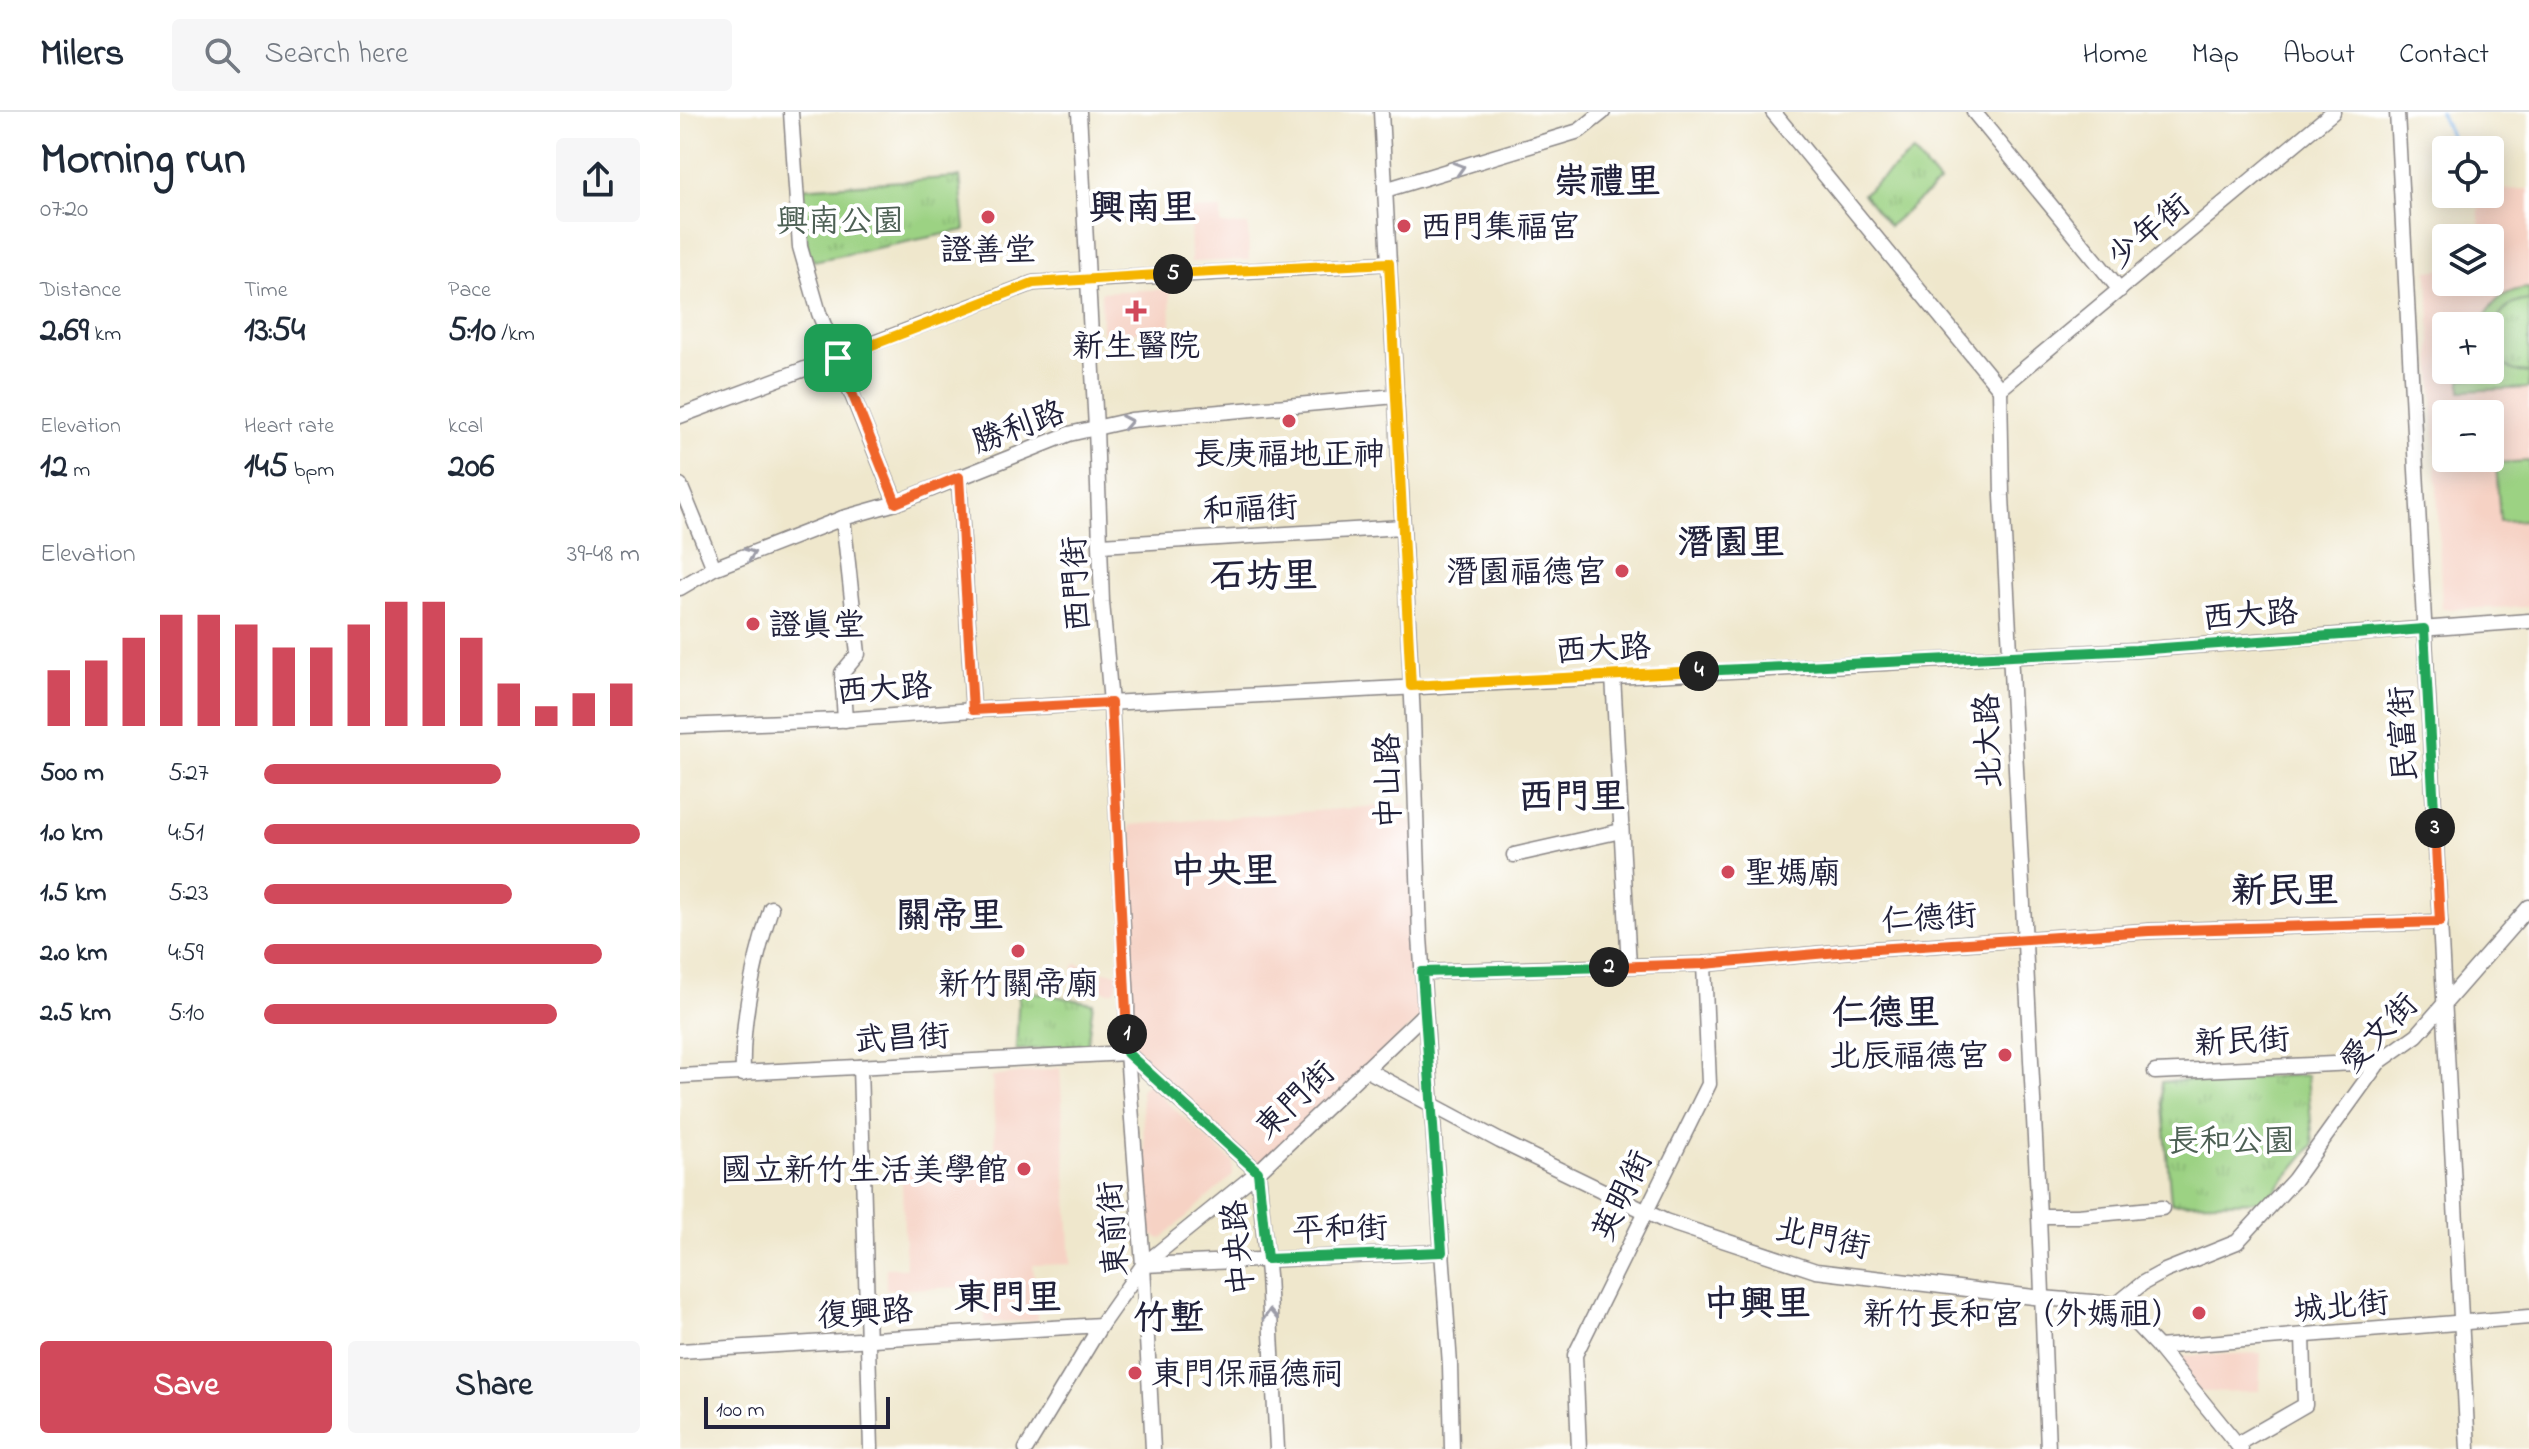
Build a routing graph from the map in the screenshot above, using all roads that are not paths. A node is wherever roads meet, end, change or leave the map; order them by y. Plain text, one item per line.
1 (791, 112) edge
2 (1079, 112) edge
3 (1381, 112) edge
4 (1603, 112) edge
5 (1773, 112) edge
6 (1974, 112) edge
7 (2333, 112) edge
8 (2397, 112) edge
9 (1385, 190) junction
10 (1389, 263) junction
11 (1088, 279) junction
12 (2120, 290) junction
13 (838, 358) junction
14 (2000, 389) junction
15 (1396, 396) junction
16 (680, 416) edge
17 (1096, 428) junction
18 (959, 477) junction
19 (680, 485) edge
20 (896, 503) junction
21 (843, 518) junction
22 (1403, 527) junction
23 (1101, 545) junction
24 (714, 568) junction
25 (680, 588) edge
26 (2529, 621) edge
27 (2424, 629) junction
28 (2012, 655) junction
29 (1613, 676) junction
30 (1411, 686) junction
31 (1111, 703) junction
32 (973, 710) junction
33 (845, 720) junction
34 (680, 726) edge
35 (1621, 831) junction
36 (1514, 855) dead end
37 (2529, 907) edge
38 (771, 908) dead end
39 (2440, 922) junction
40 (2025, 939) junction
41 (1704, 964) junction
42 (1629, 966) junction
43 (1422, 972) junction
44 (2444, 1004) junction
45 (1425, 1013) junction
46 (1127, 1053) junction
47 (2379, 1062) junction
48 (860, 1067) junction
49 (1365, 1069) junction
50 (2155, 1072) dead end
51 (743, 1074) junction
52 (680, 1076) edge
53 (1431, 1105) junction
54 (1258, 1172) junction
55 (2162, 1208) dead end
56 (1644, 1211) junction
57 (2039, 1216) junction
58 (1442, 1252) junction
59 (1267, 1259) junction
60 (1143, 1265) junction
61 (2042, 1298) junction
62 (2117, 1304) junction
63 (2529, 1317) edge
64 (2461, 1323) junction
65 (1101, 1325) junction
66 (2303, 1336) junction
67 (866, 1340) junction
68 (2158, 1347) junction
69 (680, 1351) edge
70 (2239, 1446) edge
71 (871, 1449) edge
72 (1026, 1449) edge
73 (1153, 1449) edge
74 (1277, 1449) edge
75 (1452, 1449) edge
76 (1579, 1449) edge
77 (2048, 1449) edge
78 (2468, 1449) edge

1 - 13 street
2 - 11 street, 西門街
3 - 9 street, 中山路
9 -> 4 street
5 - 14 street
6 - 12 street
7 - 12 street, 少年街
8 - 27 street, 民富街
9 - 10 street, 中山路
10 - 11 street
10 - 15 street, 中山路
11 - 13 street
11 - 17 street, 西門街
12 - 14 street, 少年街
13 - 16 street
13 - 20 street
14 - 28 street, 北大路
17 -> 15 street, 勝利路
15 - 22 street, 中山路
17 - 18 street, 勝利路
17 - 23 street, 西門街
18 - 20 street, 勝利路
18 - 32 street
19 - 24 street
20 - 21 street, 勝利路
24 -> 21 street, 勝利路
21 - 33 street
22 - 23 street, 和福街
22 - 30 street, 中山路
23 - 31 street, 西門街
24 - 25 street, 勝利路
26 - 27 street, 西大路
27 - 28 street, 西大路
27 - 39 street, 民富街
28 - 29 street, 西大路
28 - 40 street, 北大路
29 - 30 street, 西大路
29 - 35 street
30 - 31 street, 西大路
30 - 43 street, 中山路
31 - 32 street, 西大路
31 - 46 street, 西門街
32 - 33 street, 西大路
33 - 34 street, 西大路
35 - 36 street
35 - 42 street
37 - 44 street, 愛文街
38 - 51 street
39 - 40 street, 仁德街
39 - 44 street, 民富街
40 - 41 street, 仁德街
40 - 57 street, 北大路
41 - 42 street, 仁德街
41 - 56 street, 英明街
42 - 43 street, 仁德街
43 - 45 street, 中山路
44 - 47 street, 愛文街
44 - 64 street, 民富街
45 - 49 street, 東門街
45 - 53 street, 中山路
46 - 48 street, 武昌街
46 - 54 street, 中央路
46 - 60 street, 東前街
47 - 50 street, 新民街
47 - 62 street, 愛文街
48 - 51 street, 武昌街
48 - 67 street
49 - 53 street, 北門街
49 - 54 street, 東門街
51 - 52 street, 武昌街
53 - 56 street, 北門街
53 - 58 street, 中山路
54 - 59 street, 中央路
54 - 60 street, 東門街
55 - 57 street
56 - 61 street, 北門街
56 - 76 street, 英明街
57 - 61 street, 北大路
58 - 59 street, 平和街
58 - 75 street, 中山路
59 - 60 street, 平和街
74 -> 59 street, 中央路
60 - 65 street, 東門街
60 - 73 street, 東前街
61 - 62 street, 北門街
61 - 77 street, 北大路
62 - 68 street
63 - 64 street, 城北街
64 - 66 street, 城北街
64 - 78 street, 民富街
65 - 67 street, 復興路
65 - 72 street, 東門街
66 - 68 street, 城北街
66 - 70 street
67 - 69 street, 復興路
67 - 71 street
68 - 70 street

